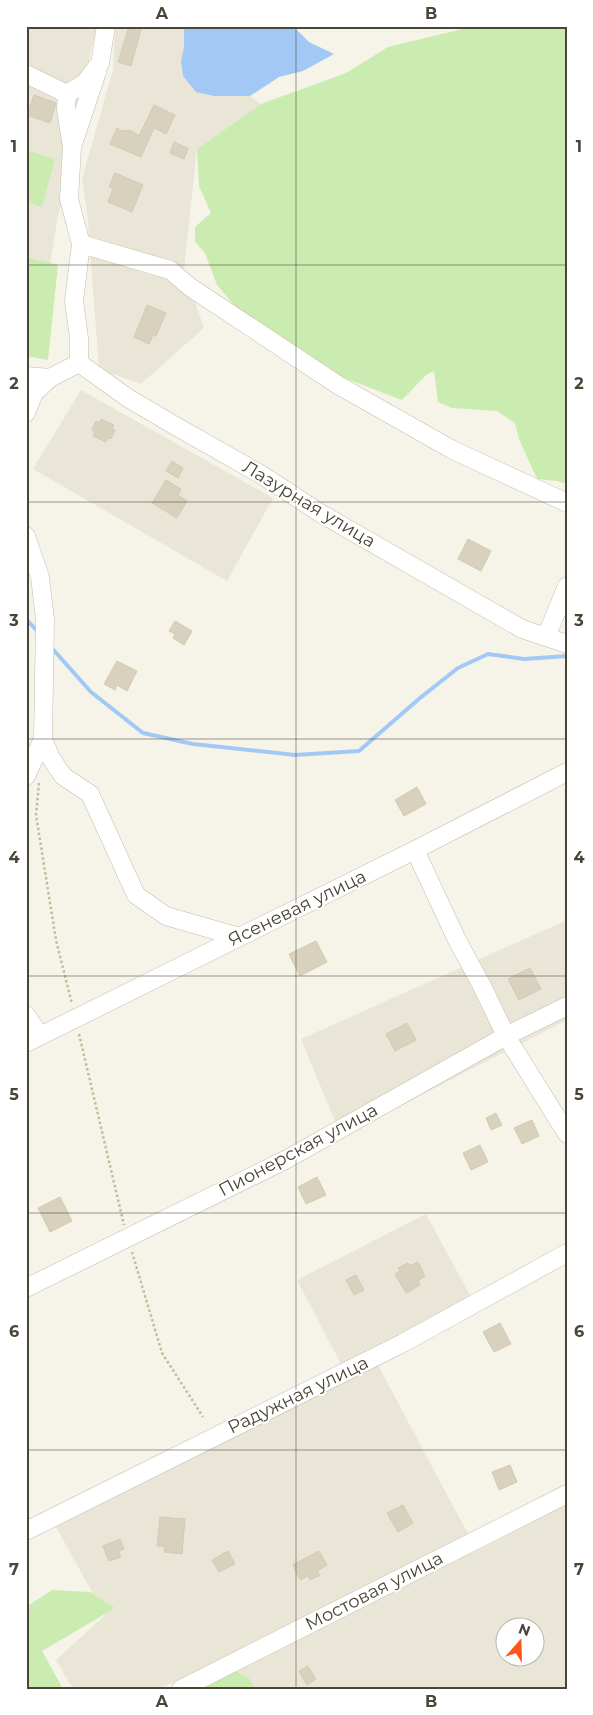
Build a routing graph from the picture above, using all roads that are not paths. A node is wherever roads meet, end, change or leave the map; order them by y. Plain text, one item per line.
1 (106, 26) edge
2 (100, 63) junction
3 (26, 74) edge
4 (67, 94) junction
5 (72, 147) junction
6 (81, 244) junction
7 (79, 362) junction
8 (26, 376) edge
9 (50, 378) junction
10 (26, 413) edge
11 (567, 503) edge
12 (26, 536) edge
13 (567, 586) edge
14 (546, 637) junction
15 (567, 644) edge
16 (43, 739) junction
17 (567, 772) edge
18 (33, 776) edge
19 (416, 850) junction
20 (239, 937) junction
21 (567, 1006) edge
22 (26, 1015) edge
23 (506, 1036) junction
24 (33, 1039) edge
25 (567, 1134) edge
26 (567, 1253) edge
27 (26, 1288) edge
28 (567, 1494) edge
29 (26, 1531) edge
30 (181, 1689) edge

1 - 2 street
2 - 4 street
2 - 5 street
3 - 4 street
4 - 5 street
5 - 6 street
6 - 7 street
6 - 11 street
7 - 9 street
7 - 14 street, Лазурная улица
8 - 9 street
9 - 10 street
12 - 16 street
13 - 14 street
14 - 15 street, Лазурная улица
16 - 18 street
16 - 20 street
17 - 19 street, Ясеневая улица
19 - 20 street, Ясеневая улица
19 - 23 street
20 - 24 street, Ясеневая улица
21 - 23 street, Пионерская улица
22 - 24 street
23 - 25 street
23 - 27 street, Пионерская улица
26 - 29 street, Радужная улица
28 - 30 street, Мостовая улица

